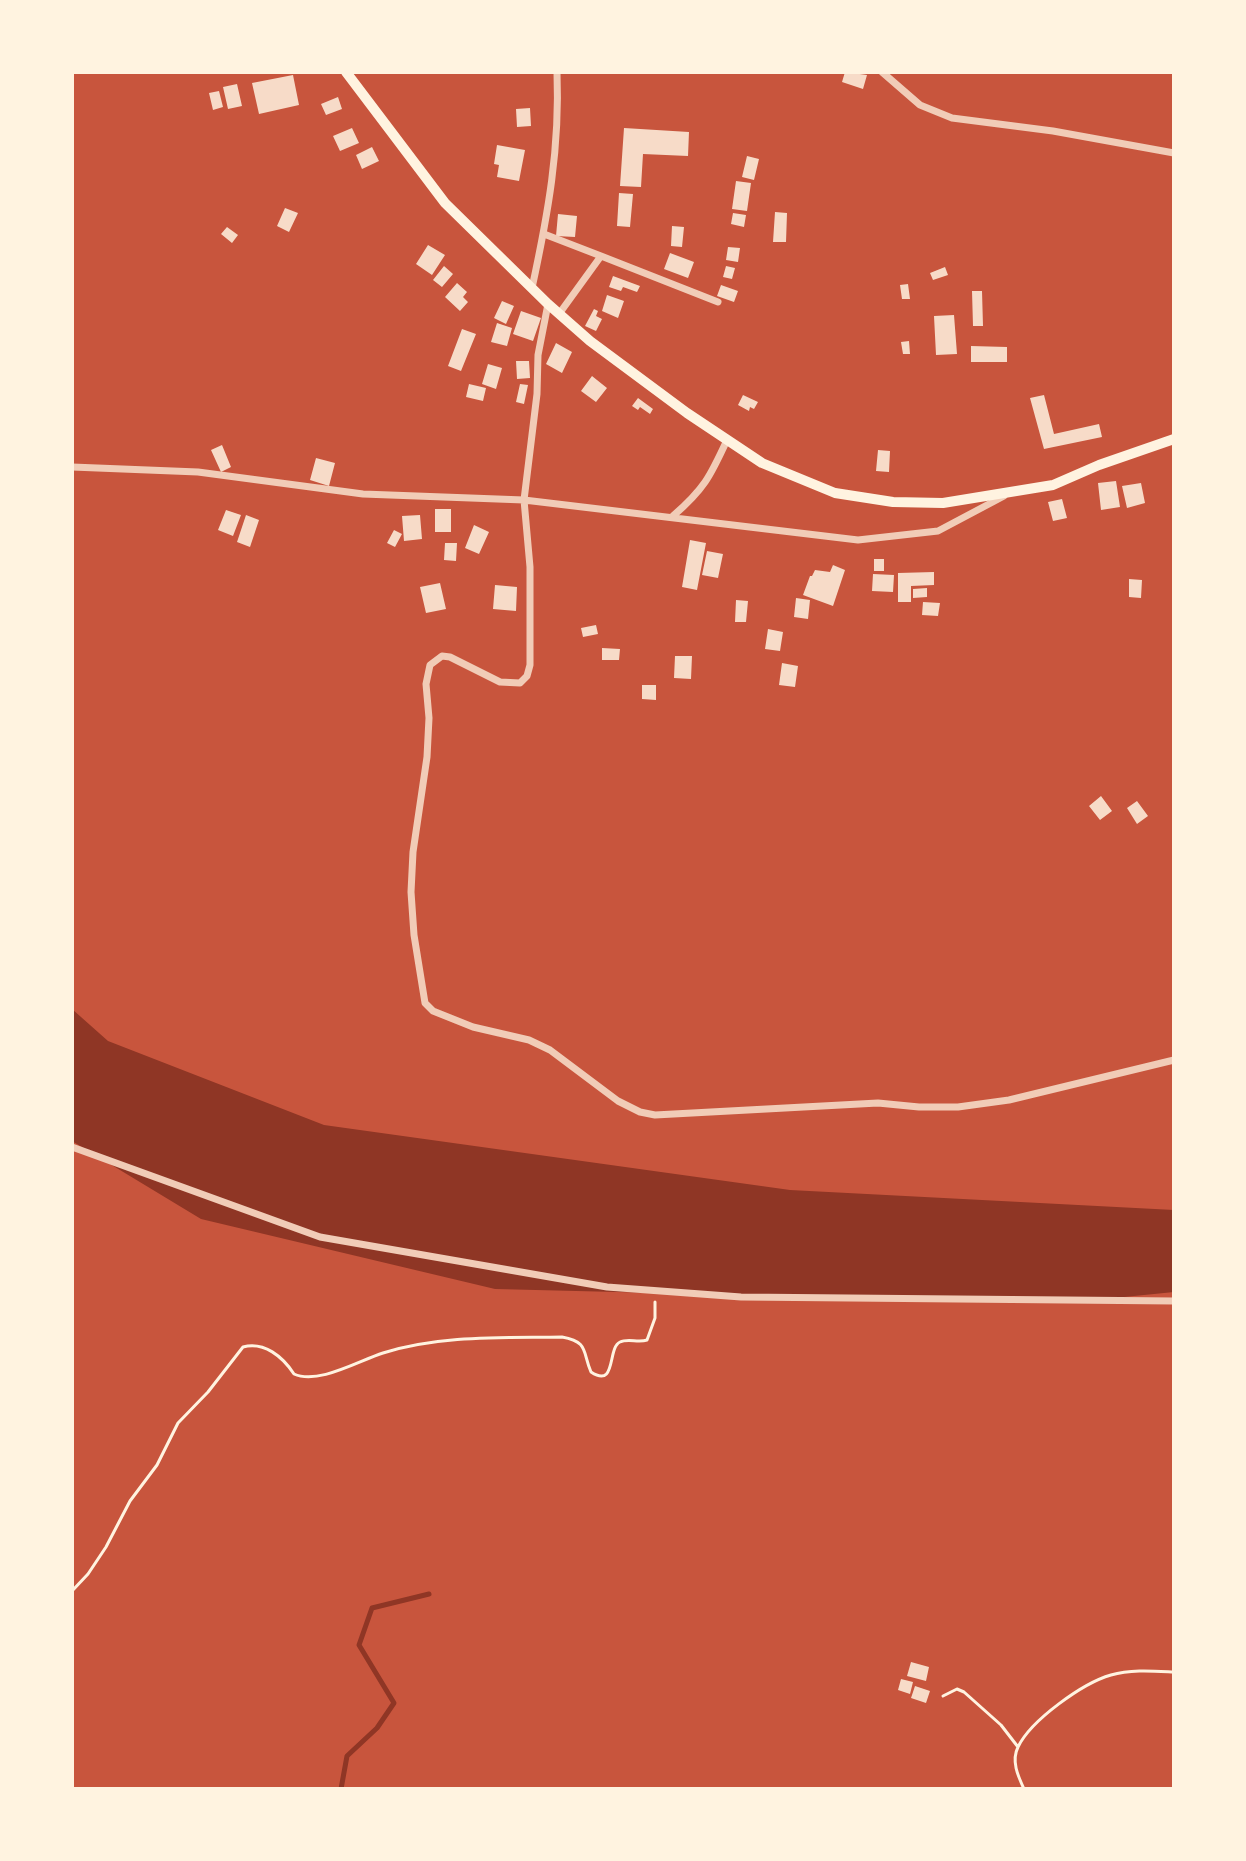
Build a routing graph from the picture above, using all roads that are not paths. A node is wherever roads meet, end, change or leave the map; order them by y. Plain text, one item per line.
1 (346, 72) edge
2 (557, 72) edge
3 (882, 72) edge
4 (1174, 153) edge
5 (544, 234) junction
6 (601, 256) junction
7 (532, 288) junction
8 (718, 302) dead end
9 (548, 304) junction
10 (559, 314) junction
11 (1174, 439) edge
12 (727, 440) junction
13 (72, 467) edge
14 (1009, 493) junction
15 (524, 500) junction
16 (673, 516) junction
17 (1174, 1060) edge
18 (72, 1147) edge
19 (1174, 1301) edge

1 - 7 main road
2 - 5 street
3 - 4 street
5 - 6 street
5 - 7 street
6 - 8 street
6 - 10 street
7 - 9 main road
9 - 10 main road
9 - 15 street
10 - 12 main road
11 - 14 main road
12 - 14 main road
12 - 16 street
13 - 15 street
14 - 16 street
15 - 16 street
15 - 17 street
18 - 19 street

